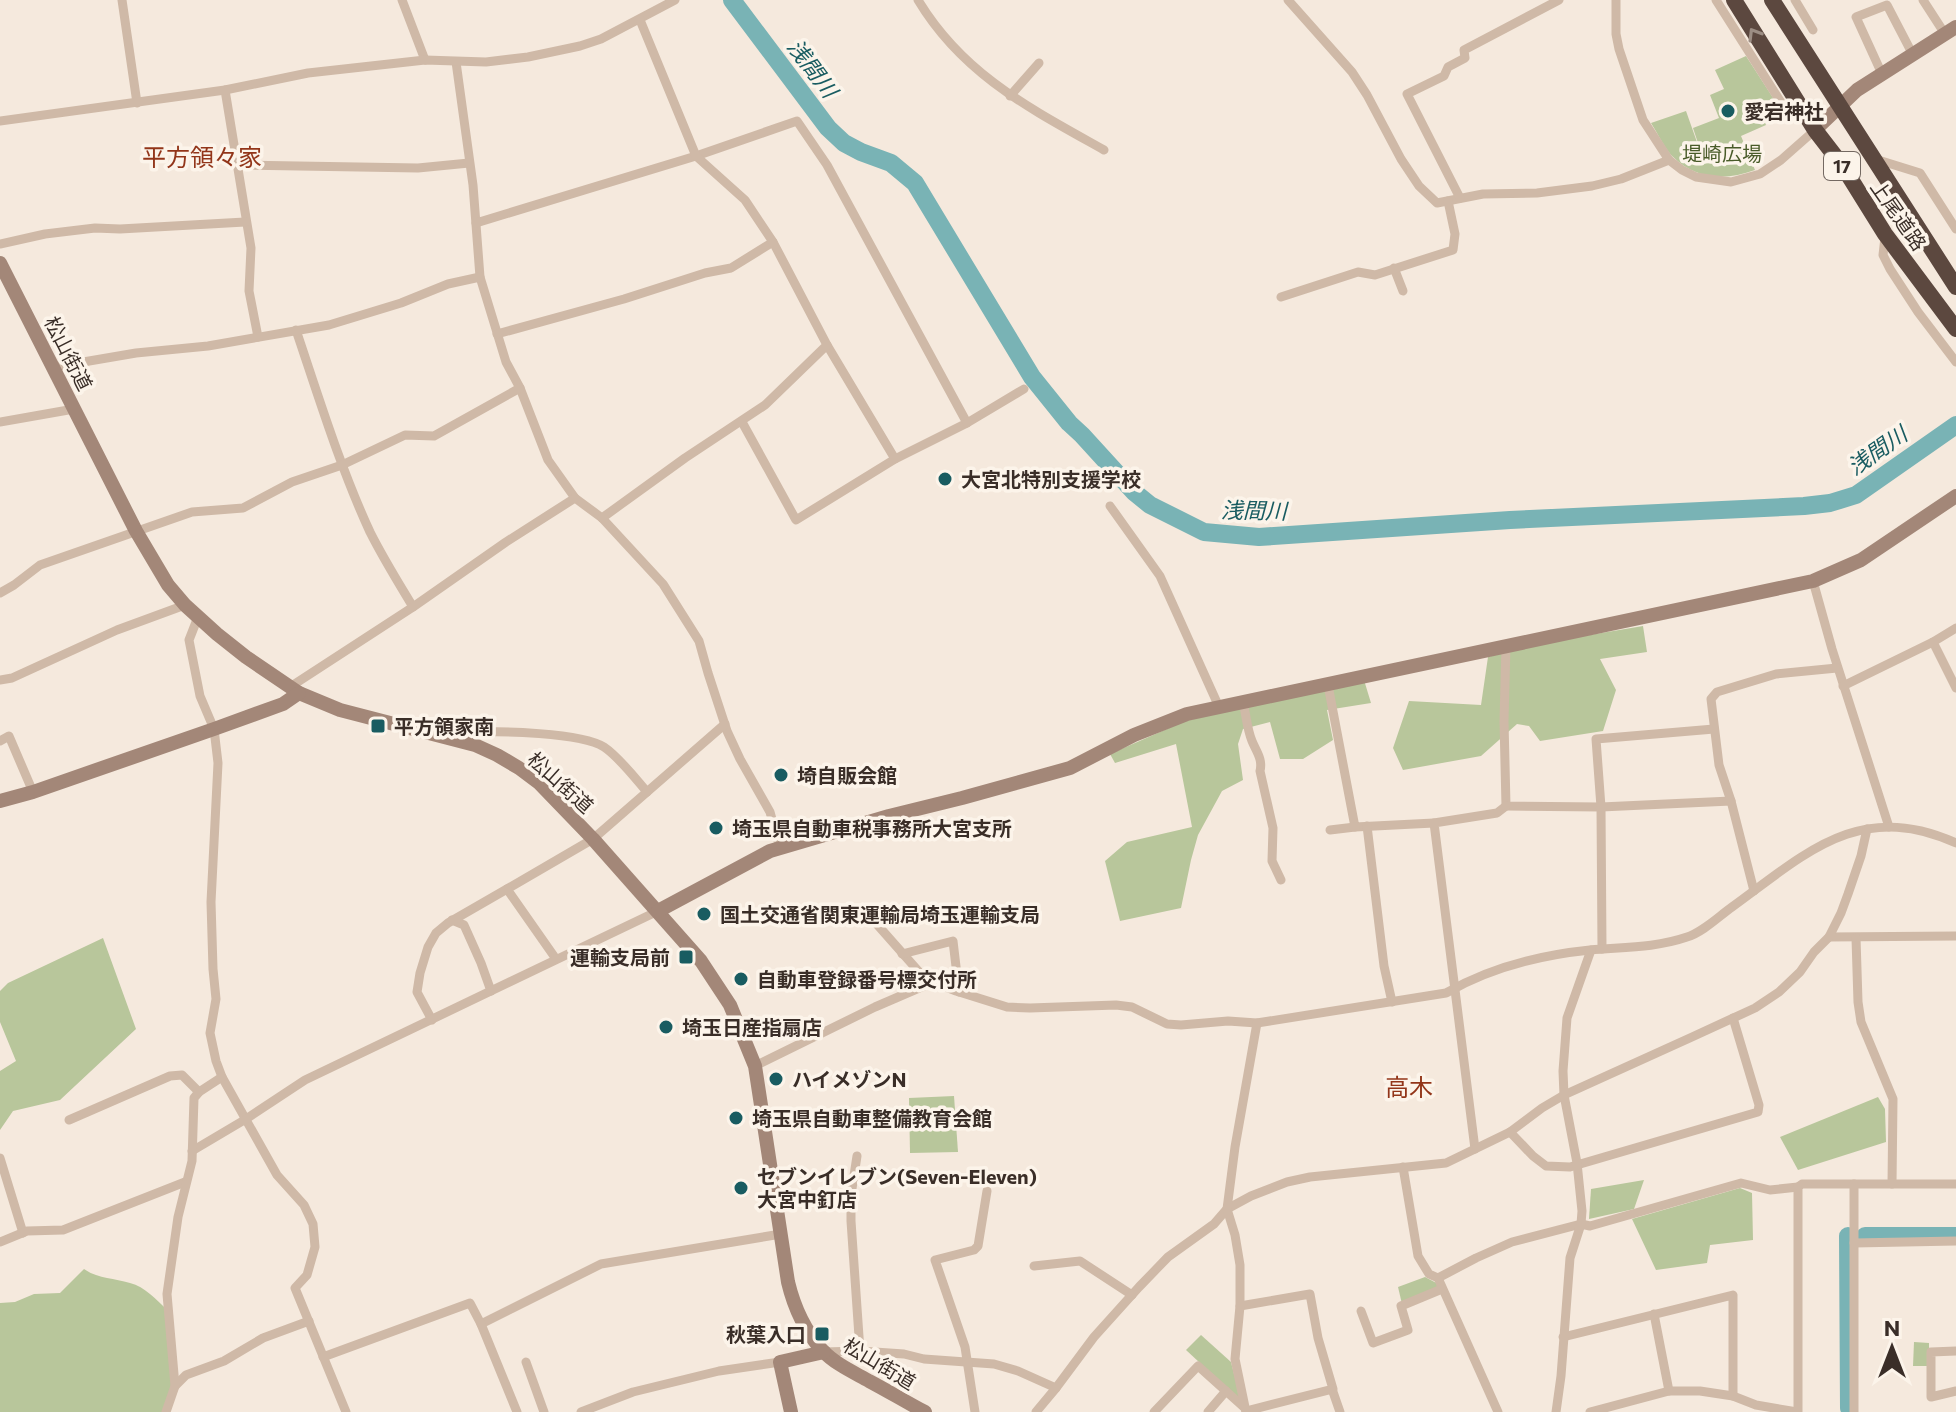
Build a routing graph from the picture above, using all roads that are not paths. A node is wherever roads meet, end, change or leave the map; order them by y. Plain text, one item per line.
1 (122, 0) edge
2 (402, 0) edge
3 (675, 0) edge
4 (918, 0) edge
5 (1288, 0) edge
6 (1559, 0) edge
7 (1616, 0) edge
8 (1716, 0) edge
9 (1734, 0) edge
10 (1772, 0) edge
11 (1795, 0) edge
12 (1923, 0) edge
13 (640, 20) junction
14 (1813, 30) dead end
15 (1950, 31) edge
16 (1913, 55) junction
17 (425, 60) junction
18 (456, 62) junction
19 (1039, 63) dead end
20 (1770, 73) junction
21 (1882, 74) junction
22 (225, 90) junction
23 (1010, 96) junction
24 (137, 103) junction
25 (1840, 108) junction
26 (1789, 115) dead end
27 (0, 121) edge
28 (1815, 130) junction
29 (1104, 150) dead end
30 (696, 156) junction
31 (1875, 159) junction
32 (1669, 160) junction
33 (469, 163) junction
34 (239, 165) junction
35 (1460, 198) junction
36 (1448, 201) junction
37 (245, 222) junction
38 (476, 223) junction
39 (1956, 229) edge
40 (1885, 234) junction
41 (773, 242) junction
42 (0, 244) edge
43 (0, 263) edge
44 (1394, 268) junction
45 (480, 277) junction
46 (1956, 287) edge
47 (1403, 291) dead end
48 (1281, 297) dead end
49 (1956, 329) edge
50 (296, 330) junction
51 (497, 334) junction
52 (258, 337) junction
53 (827, 345) junction
54 (1956, 362) edge
55 (54, 367) junction
56 (520, 388) junction
57 (1024, 389) dead end
58 (74, 409) junction
59 (0, 422) edge
60 (742, 422) junction
61 (967, 423) junction
62 (895, 459) junction
63 (342, 465) junction
64 (1956, 496) edge
65 (575, 498) junction
66 (1110, 506) dead end
67 (602, 518) junction
68 (136, 531) junction
69 (1813, 581) junction
70 (0, 593) edge
71 (185, 605) junction
72 (413, 607) junction
73 (198, 617) junction
74 (1956, 628) edge
75 (1933, 642) junction
76 (1506, 645) junction
77 (1837, 668) junction
78 (0, 680) edge
79 (1328, 685) junction
80 (1843, 686) junction
81 (1956, 688) edge
82 (294, 690) junction
83 (1243, 702) junction
84 (1219, 707) junction
85 (725, 724) junction
86 (214, 729) junction
87 (1714, 729) junction
88 (453, 738) junction
89 (0, 741) edge
90 (33, 792) junction
91 (647, 792) junction
92 (0, 801) edge
93 (1731, 801) junction
94 (1506, 806) junction
95 (1601, 807) junction
96 (1434, 823) junction
97 (1367, 826) junction
98 (1355, 827) junction
99 (1889, 827) junction
100 (1867, 829) junction
101 (1330, 830) dead end
102 (593, 839) junction
103 (1956, 843) edge
104 (780, 848) junction
105 (1281, 880) dead end
106 (507, 889) junction
107 (1754, 891) junction
108 (658, 911) junction
109 (452, 920) junction
110 (874, 921) dead end
111 (1956, 936) edge
112 (1829, 937) junction
113 (1856, 938) junction
114 (1602, 949) junction
115 (1591, 950) junction
116 (902, 954) junction
117 (556, 959) junction
118 (933, 982) junction
119 (1455, 987) junction
120 (491, 991) junction
121 (959, 992) junction
122 (1392, 1002) junction
123 (1733, 1018) junction
124 (432, 1020) junction
125 (1257, 1023) junction
126 (755, 1066) junction
127 (222, 1077) junction
128 (199, 1092) junction
129 (1564, 1095) junction
130 (246, 1119) junction
131 (69, 1120) dead end
132 (1510, 1132) junction
133 (1475, 1149) junction
134 (192, 1151) junction
135 (857, 1156) dead end
136 (0, 1158) edge
137 (1577, 1163) junction
138 (1403, 1167) junction
139 (185, 1182) junction
140 (1854, 1184) junction
141 (1892, 1184) junction
142 (1956, 1184) edge
143 (1798, 1187) junction
144 (987, 1191) dead end
145 (1227, 1209) junction
146 (1581, 1224) junction
147 (23, 1233) junction
148 (781, 1234) junction
149 (1956, 1241) edge
150 (0, 1242) edge
151 (1854, 1243) junction
152 (1034, 1266) dead end
153 (1440, 1283) junction
154 (1132, 1295) junction
155 (1240, 1306) junction
156 (1361, 1311) dead end
157 (1654, 1314) junction
158 (309, 1321) junction
159 (481, 1324) junction
160 (1563, 1337) junction
161 (860, 1351) junction
162 (1956, 1351) edge
163 (824, 1352) junction
164 (323, 1357) junction
165 (526, 1362) dead end
166 (780, 1362) junction
167 (968, 1362) junction
168 (175, 1386) junction
169 (1056, 1388) junction
170 (1332, 1389) junction
171 (1226, 1391) junction
172 (1669, 1391) junction
173 (1956, 1391) edge
174 (1733, 1396) junction
175 (1246, 1411) edge
176 (166, 1412) edge
177 (346, 1412) edge
178 (517, 1412) edge
179 (544, 1412) edge
180 (581, 1412) edge
181 (791, 1412) edge
182 (925, 1412) edge
183 (975, 1412) edge
184 (1036, 1412) edge
185 (1154, 1412) edge
186 (1208, 1412) edge
187 (1340, 1412) edge
188 (1498, 1412) edge
189 (1556, 1412) edge
190 (1590, 1412) edge
191 (1798, 1412) edge
192 (1854, 1412) edge

1 - 24 street
2 - 17 street
3 - 13 street
4 - 23 street
5 - 36 street
6 - 35 street
7 - 32 street
8 - 20 street
20 -> 9 highway, 上尾道路 / 17
10 - 25 highway, 上尾道路 / 17
11 - 14 street
12 - 15 street
13 - 18 street
13 - 30 street
15 - 16 street
16 - 21 street
16 - 21 street
17 - 18 street
17 - 22 street
18 - 33 street
19 - 23 street
20 - 26 street
20 - 28 highway, 上尾道路 / 17
21 - 25 street
22 - 24 street
22 - 34 street
23 - 29 street
24 - 27 street
25 - 28 street
25 - 31 highway, 上尾道路 / 17
28 - 32 street
28 - 40 highway, 上尾道路 / 17
30 - 38 street
30 - 41 street
30 - 61 street
31 - 39 street
31 - 46 highway, 上尾道路 / 17
32 - 35 street
33 - 34 street
33 - 38 street
34 - 37 street
35 - 36 street
36 - 44 street
37 - 42 street
37 - 52 street
38 - 45 street
40 - 49 highway, 上尾道路 / 17
40 - 54 street
41 - 51 street
41 - 53 street
43 - 55 street, 松山街道
44 - 47 street
44 - 48 street
45 - 50 street
45 - 51 street
50 - 52 street
50 - 63 street
51 - 56 street
52 - 55 street
53 - 60 street
53 - 62 street
55 - 58 street, 松山街道
56 - 63 street
56 - 65 street
57 - 61 street
58 - 59 street
58 - 68 street, 松山街道
60 - 62 street
60 - 67 street
61 - 62 street
63 - 68 street
63 - 72 street
64 - 69 street
65 - 67 street
65 - 72 street
66 - 84 street
67 - 85 street
68 - 70 street
68 - 71 street, 松山街道
69 - 76 street
69 - 77 street
71 - 73 street, 松山街道
71 - 78 street
72 - 82 street
73 - 82 street, 松山街道
73 - 86 street
74 - 75 street
75 - 80 street
75 - 81 street
76 - 79 street
76 - 94 street
77 - 80 street
77 - 87 street
79 - 83 street
79 - 98 street
80 - 99 street
82 - 86 street
82 - 88 street, 松山街道
83 - 84 street
83 - 105 street
84 - 104 street
85 - 91 street
85 - 104 street
86 - 90 street
86 - 127 street
87 - 93 street
87 - 95 street
88 - 91 street
88 - 102 street, 松山街道
89 - 90 street
90 - 92 street
91 - 102 street
93 - 95 street
93 - 107 street
94 - 95 street
94 - 96 street
95 - 114 street
96 - 97 street
96 - 119 street
97 - 98 street
97 - 122 street
98 - 101 street
99 - 100 street
99 - 103 street
100 - 107 street
100 - 112 street
102 - 106 street
102 - 108 street, 松山街道
104 - 108 street
106 - 109 street
106 - 117 street
107 - 114 street
108 - 117 street
108 - 126 street, 松山街道
109 - 120 street
109 - 124 street
110 - 116 street
111 - 113 street
112 - 113 street
112 - 123 street
113 - 141 street
114 - 115 street
115 - 119 street
115 - 129 street
116 - 118 street
116 - 121 street
117 - 120 street
118 - 121 street
118 - 126 street
119 - 122 street
119 - 133 street
120 - 124 street
121 - 125 street
122 - 125 street
123 - 129 street
123 - 137 street
124 - 130 street
125 - 145 street
126 - 148 street, 松山街道
127 - 128 street
127 - 130 street
128 - 131 street
128 - 134 street
129 - 132 street
129 - 137 street
130 - 134 street
130 - 158 street
132 - 133 street
132 - 137 street
133 - 138 street
134 - 139 street
135 - 161 street
136 - 147 street
137 - 146 street
138 - 145 street
138 - 153 street
139 - 147 street
139 - 168 street
140 - 141 street
140 - 143 street
140 - 151 street
141 - 142 street
143 - 146 street
143 - 191 street
144 - 167 street
145 - 154 street
145 - 155 street
146 - 153 street
146 - 160 street
147 - 150 street
148 - 159 street
148 - 163 street, 松山街道
149 - 151 street
151 - 192 street
152 - 154 street
153 - 156 street
153 - 188 street
154 - 169 street
155 - 170 street
155 - 175 street
157 - 160 street
157 - 172 street
157 - 174 street
158 - 164 street
158 - 168 street
159 - 164 street
159 - 178 street
160 - 189 street
161 - 163 street
161 - 167 street
162 - 173 street
163 - 166 street
163 - 182 street, 松山街道
164 - 177 street
165 - 179 street
166 - 180 street
166 - 181 street
167 - 169 street
167 - 183 street
168 - 176 street
169 - 184 street
170 - 175 street
170 - 187 street
171 - 175 street
171 - 185 street
171 - 186 street
172 - 174 street
172 - 190 street
174 - 191 street

